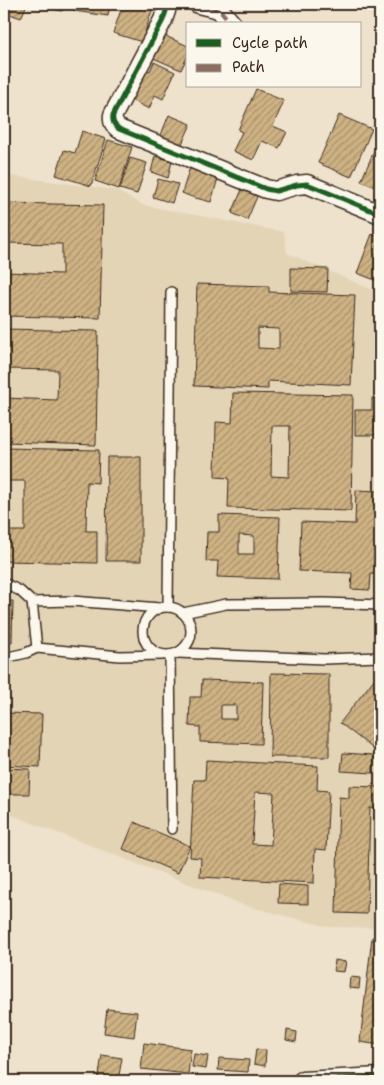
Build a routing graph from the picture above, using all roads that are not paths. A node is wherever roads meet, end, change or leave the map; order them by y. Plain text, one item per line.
1 (166, 4) edge
2 (198, 4) edge
3 (230, 22) edge
4 (380, 214) edge
5 (171, 292) dead end
6 (4, 583) edge
7 (32, 602) junction
8 (380, 606) edge
9 (164, 608) junction
10 (183, 613) junction
11 (37, 648) junction
12 (170, 654) junction
13 (380, 657) edge
14 (4, 658) edge
15 (172, 829) dead end
16 (380, 1077) edge
17 (302, 1081) edge

1 - 4 street
2 - 3 street
5 - 9 lane
6 - 7 lane
7 - 9 lane
7 - 11 lane
8 - 10 lane
9 - 10 lane
9 - 12 lane
10 - 12 lane
11 - 12 lane
11 - 14 lane
12 - 13 lane
12 - 15 lane
16 - 17 street

